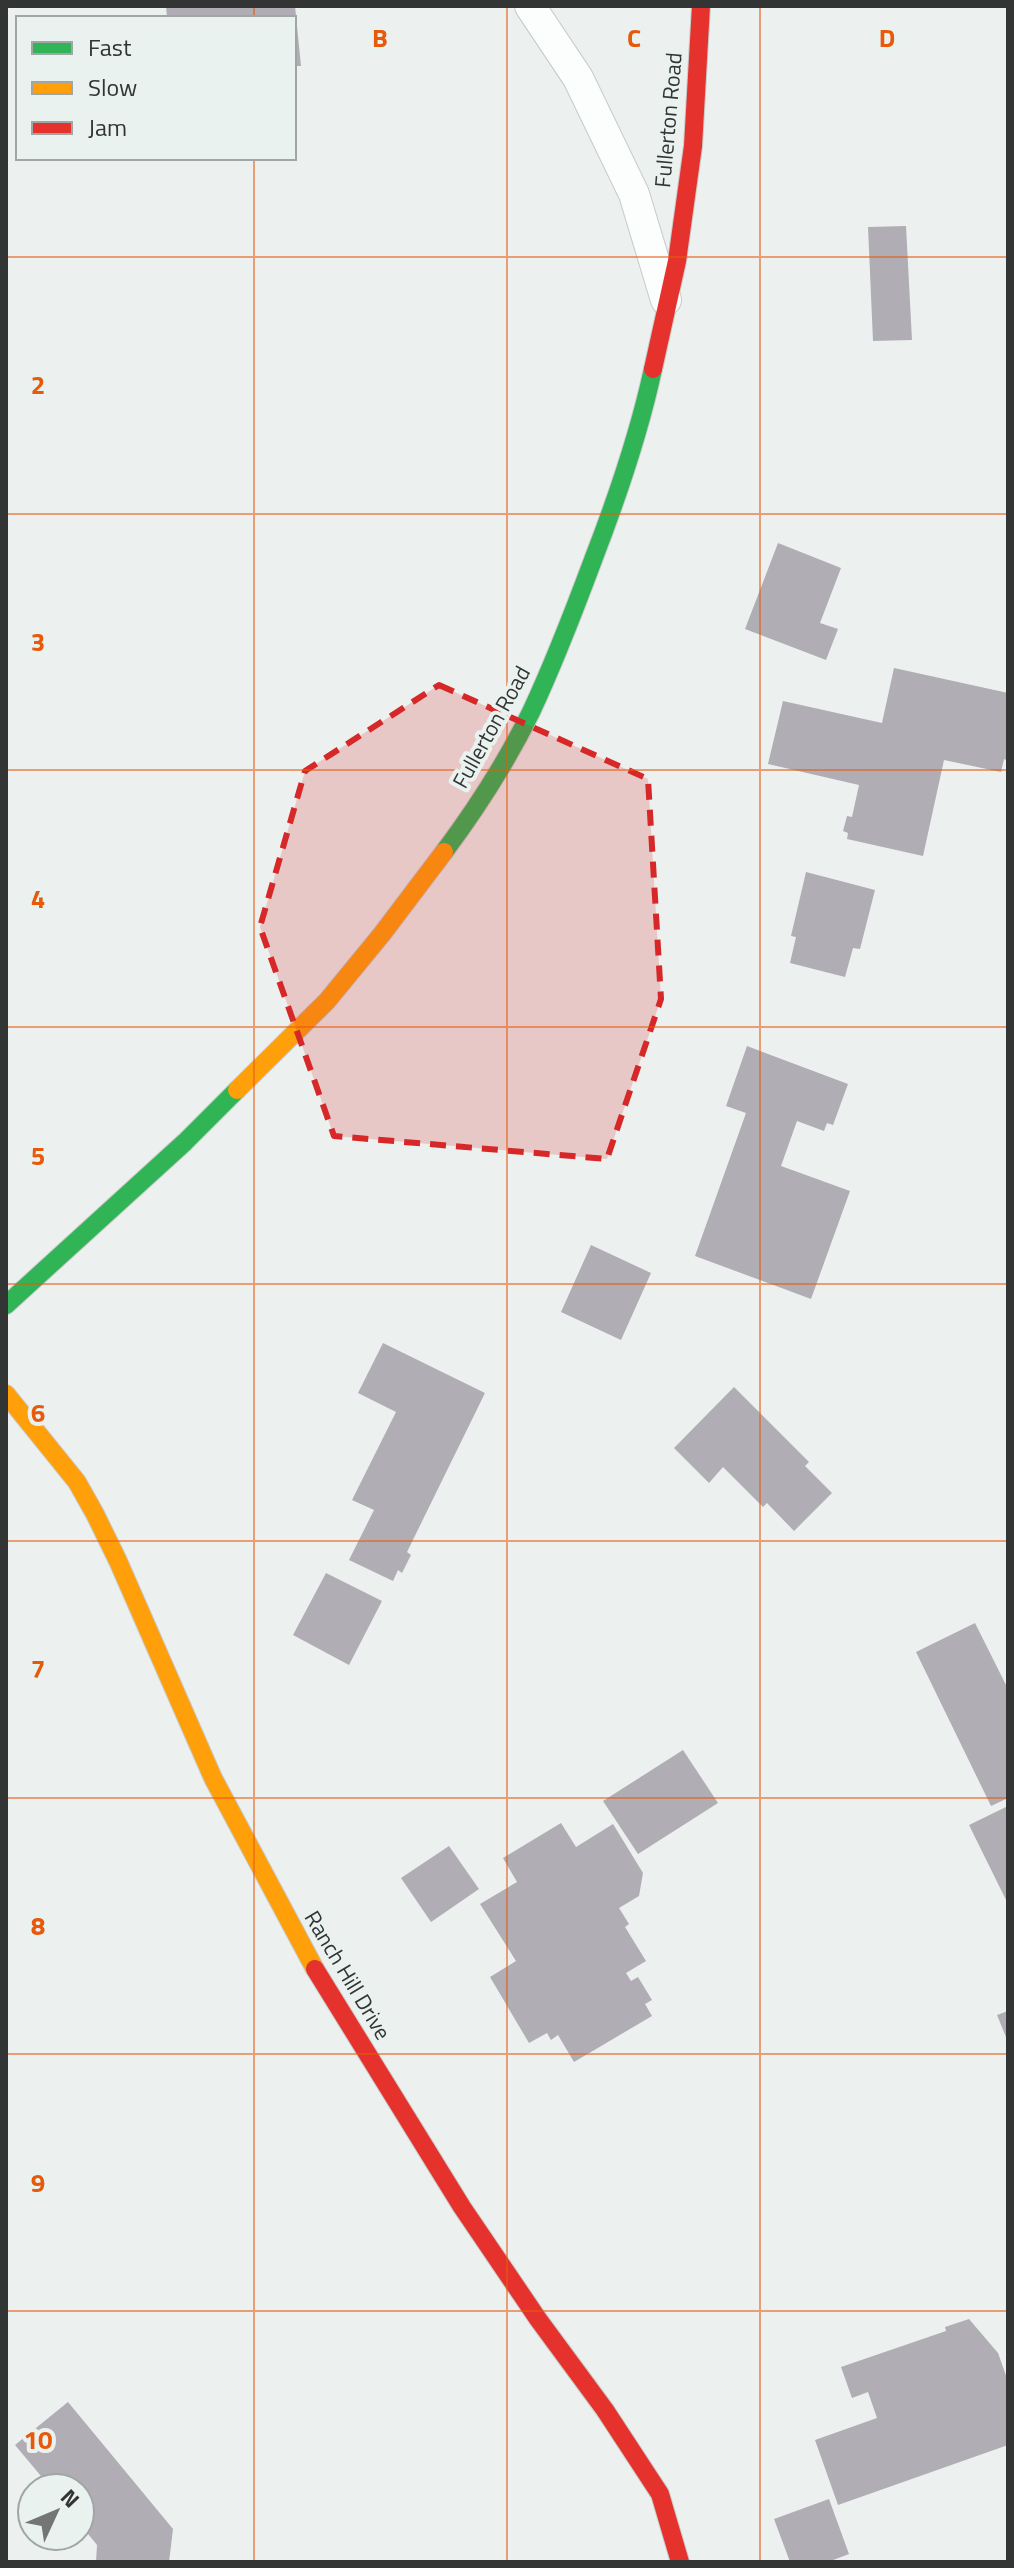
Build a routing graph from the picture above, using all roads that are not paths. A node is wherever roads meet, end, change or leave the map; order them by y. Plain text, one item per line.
1 (530, 6) edge
2 (701, 6) edge
3 (667, 304) junction
4 (6, 1305) edge
5 (6, 1394) edge
6 (680, 2562) edge

1 - 3 lane
2 - 3 street, Fullerton Road
3 - 4 street, Fullerton Road
5 - 6 street, Ranch Hill Drive

